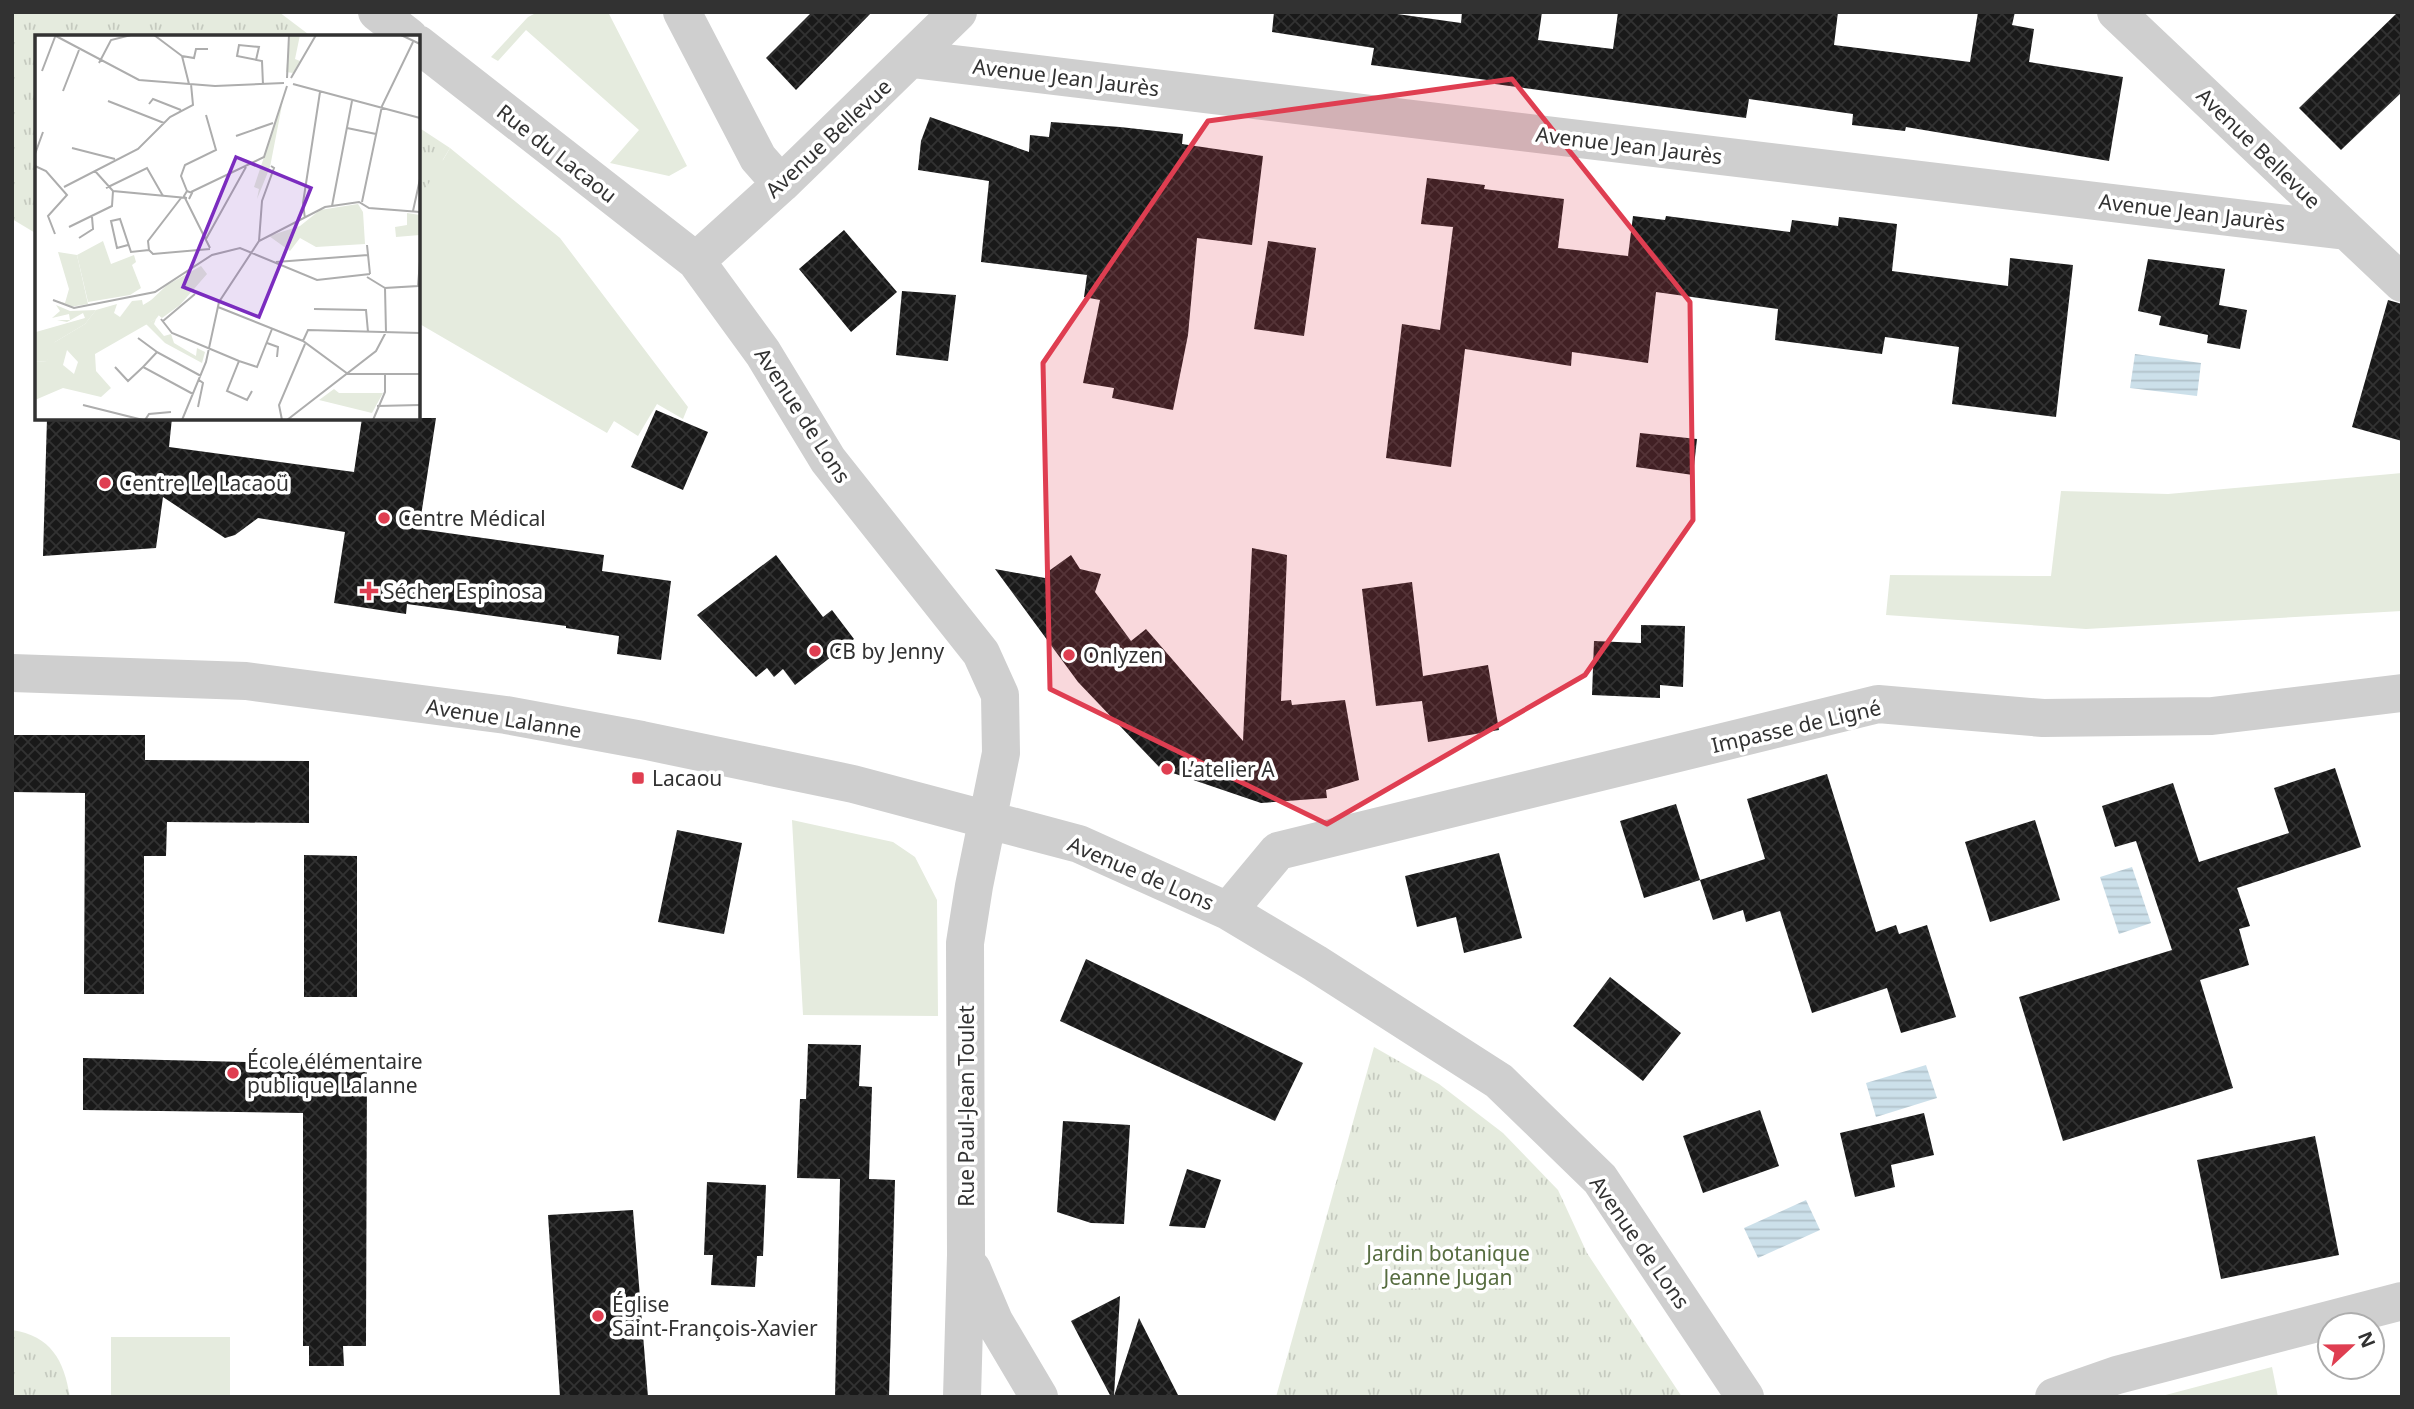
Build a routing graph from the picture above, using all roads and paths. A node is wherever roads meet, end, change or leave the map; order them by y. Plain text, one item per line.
1 (377, 12) edge
2 (682, 12) edge
3 (958, 12) edge
4 (2116, 12) edge
5 (406, 35) edge
6 (420, 46) edge
7 (912, 59) junction
8 (781, 184) junction
9 (2346, 231) junction
10 (696, 261) junction
11 (2402, 283) edge
12 (12, 673) edge
13 (2402, 693) edge
14 (989, 818) junction
15 (1228, 911) junction
16 (966, 1255) junction
17 (2402, 1301) edge
18 (962, 1397) edge
19 (1039, 1397) edge
20 (1745, 1397) edge
21 (2054, 1397) edge

1 - 5 street
2 - 8 street
3 - 7 street, Avenue Bellevue
4 - 9 street, Avenue Bellevue
6 - 10 street, Rue du Lacaou
7 - 8 street, Avenue Bellevue
7 - 9 street, Avenue Jean Jaurès
8 - 10 street, Avenue Bellevue
9 - 11 street, Avenue Bellevue
10 - 14 street, Avenue de Lons
12 - 14 street, Avenue Lalanne
13 - 15 street, Impasse de Ligné
14 - 15 street, Avenue de Lons
14 - 16 street, Rue Paul-Jean Toulet
15 - 20 street, Avenue de Lons
16 - 18 street, Rue Paul-Jean Toulet
16 - 19 street
17 - 21 street

